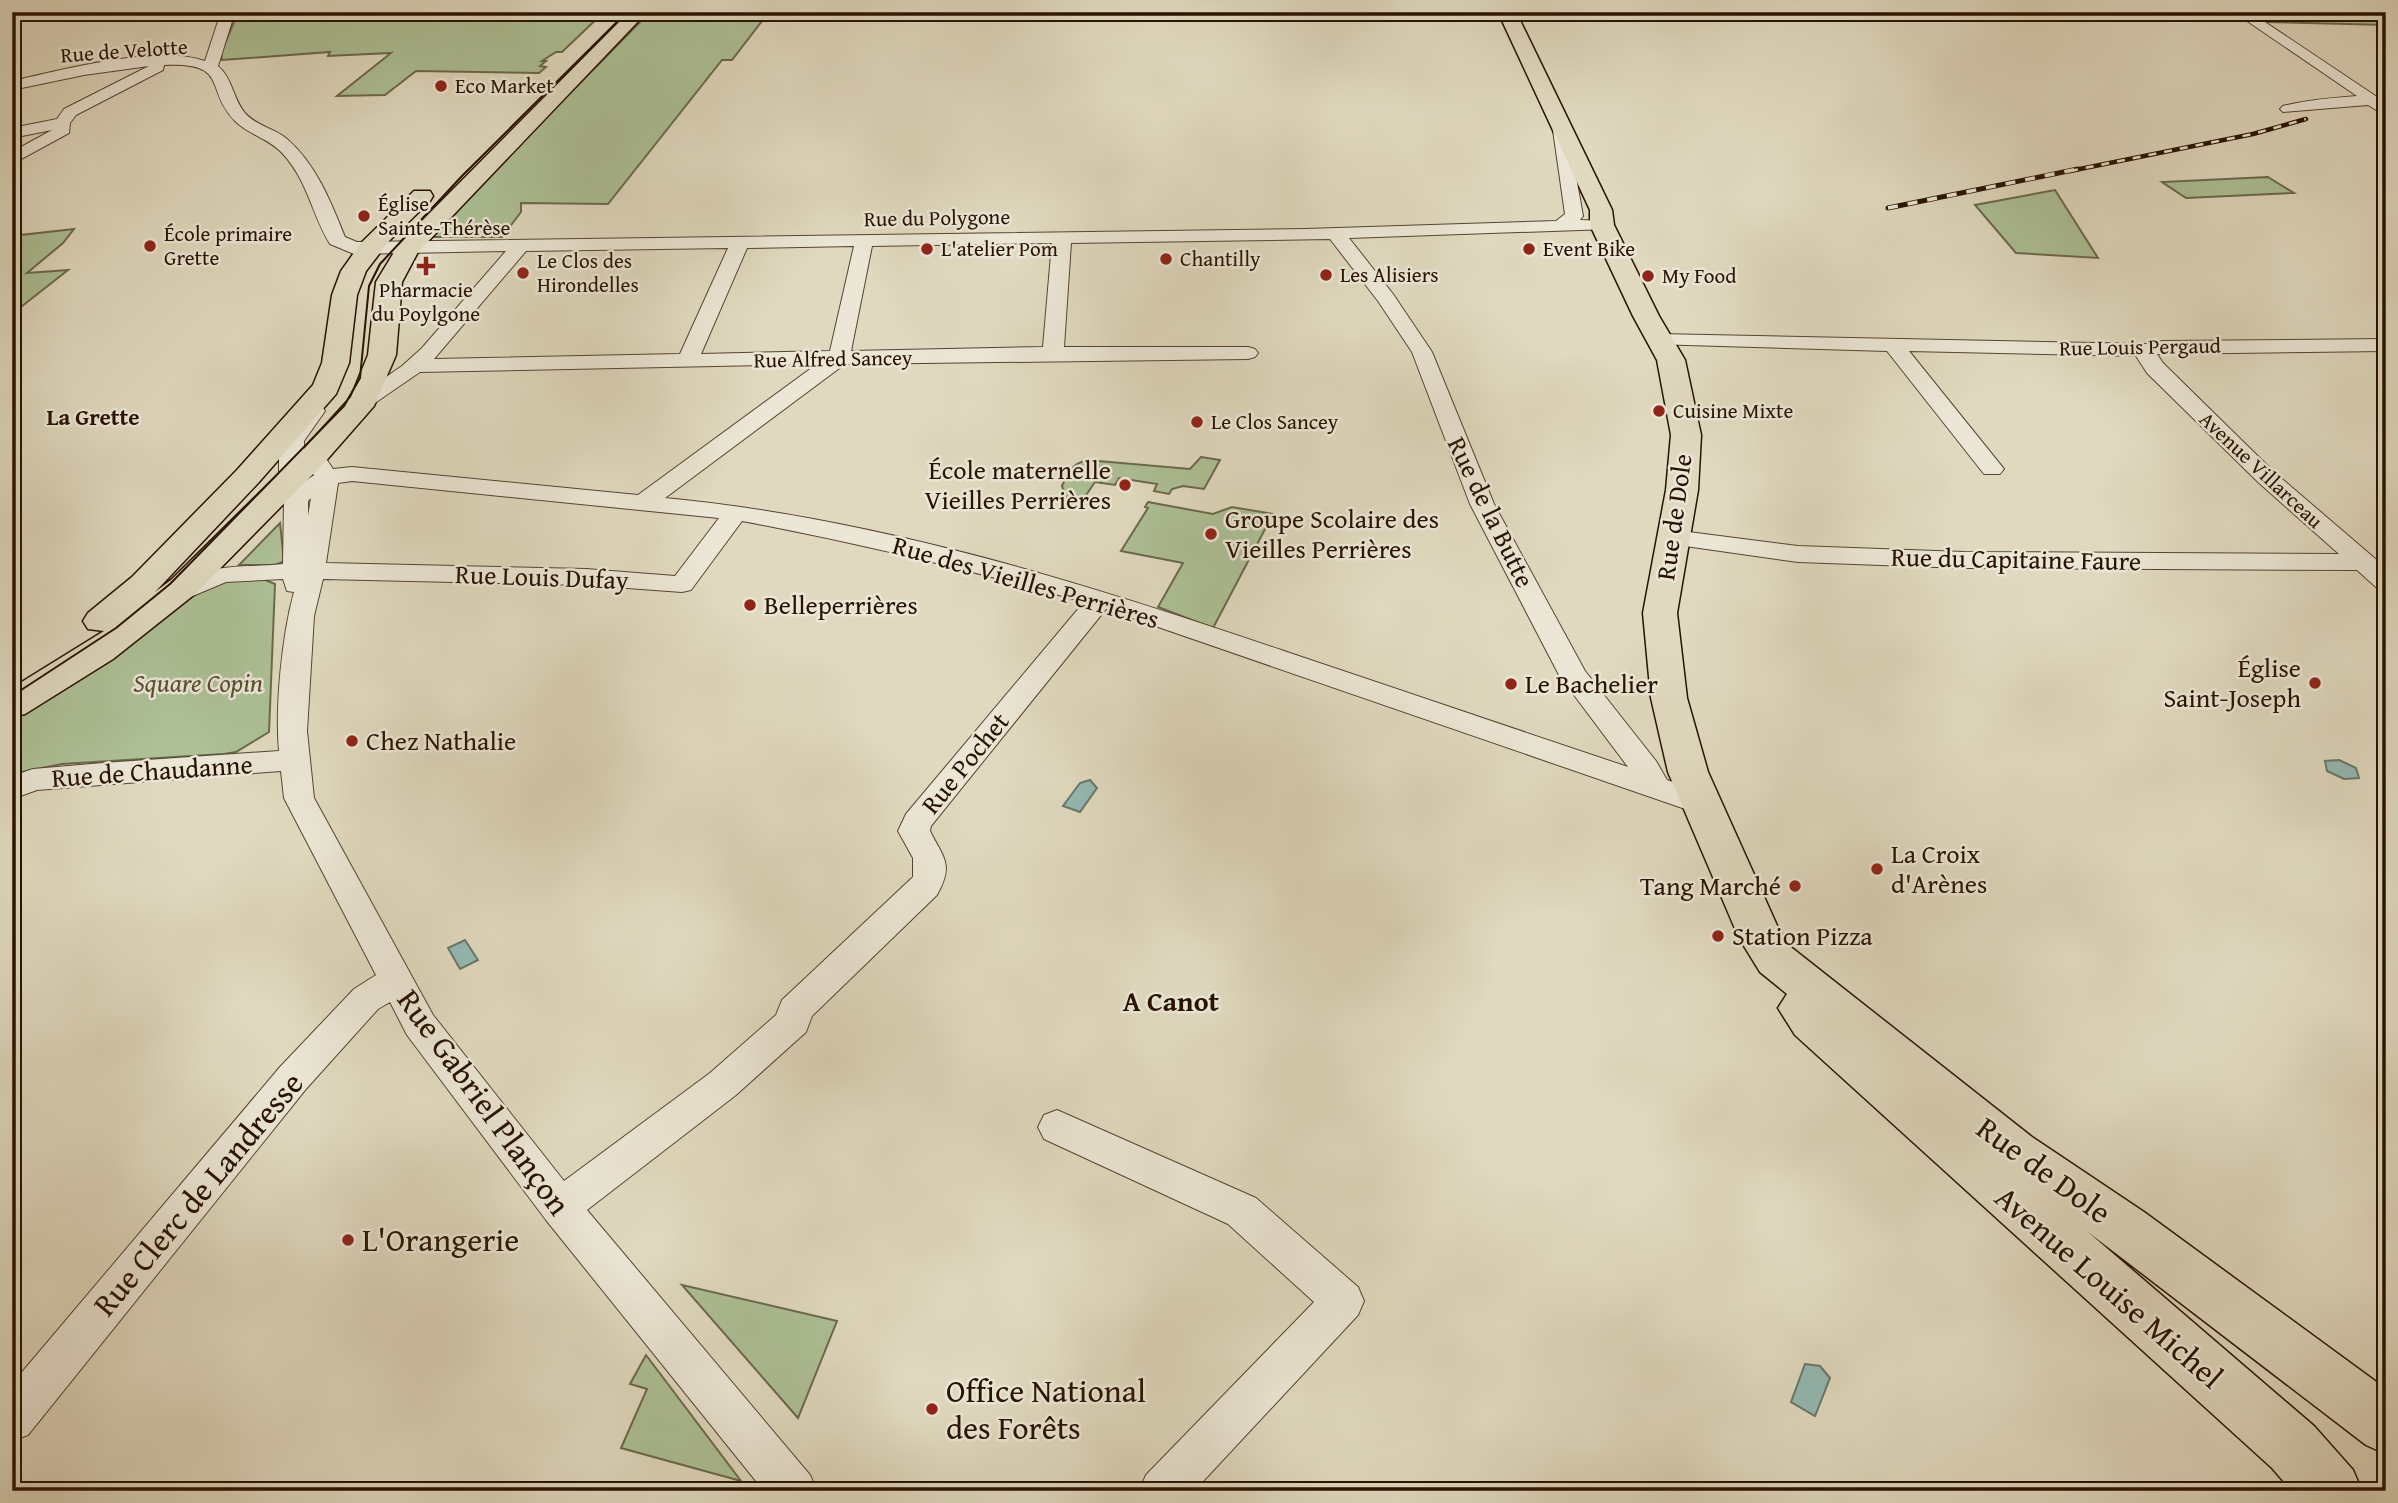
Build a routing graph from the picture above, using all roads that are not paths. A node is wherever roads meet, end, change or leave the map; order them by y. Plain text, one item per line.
1 (26, 12) edge
2 (228, 12) edge
3 (639, 12) edge
4 (1507, 12) edge
5 (2241, 12) edge
6 (12, 20) edge
7 (215, 50) junction
8 (179, 61) junction
9 (159, 67) junction
10 (212, 67) junction
11 (37, 80) junction
12 (12, 86) edge
13 (2372, 100) junction
14 (2288, 109) dead end
15 (2386, 111) edge
16 (62, 123) junction
17 (1560, 123) junction
18 (12, 133) edge
19 (12, 159) edge
20 (433, 184) dead end
21 (1560, 227) junction
22 (1467, 230) junction
23 (1606, 232) junction
24 (1335, 233) junction
25 (1062, 238) junction
26 (864, 242) junction
27 (739, 244) junction
28 (519, 248) junction
29 (370, 249) junction
30 (408, 249) junction
31 (1660, 340) junction
32 (2386, 345) edge
33 (1894, 346) junction
34 (2147, 350) junction
35 (1053, 353) junction
36 (1248, 353) dead end
37 (839, 358) junction
38 (687, 362) junction
39 (417, 366) junction
40 (326, 388) junction
41 (364, 400) junction
42 (320, 467) junction
43 (1992, 469) dead end
44 (293, 489) junction
45 (644, 502) junction
46 (736, 512) junction
47 (1673, 538) junction
48 (2360, 562) junction
49 (307, 565) junction
50 (2386, 582) edge
51 (174, 594) junction
52 (1101, 598) junction
53 (12, 678) edge
54 (12, 705) edge
55 (293, 760) junction
56 (1656, 787) junction
57 (12, 788) edge
58 (1702, 803) junction
59 (1738, 883) junction
60 (1776, 960) junction
61 (395, 981) junction
62 (1057, 1127) dead end
63 (560, 1207) junction
64 (2386, 1395) edge
65 (12, 1419) edge
66 (2386, 1425) edge
67 (794, 1491) edge
68 (1162, 1491) edge
69 (2332, 1491) edge

1 - 6 street
2 - 7 street
3 - 30 main road
4 - 17 main road, Rue de Dole
5 - 13 street
7 - 8 street
7 - 10 street
8 - 10 street, Rue de Velotte
8 - 11 street, Rue de Velotte
9 - 10 street, Rue de Velotte
9 - 11 street, Rue de Velotte
9 - 16 street
10 - 29 street, Rue du Polygone
11 - 12 street, Rue de Velotte
13 - 14 street
13 - 15 street
16 - 18 street
16 - 19 street
17 - 21 street, Rue de Dole
17 - 23 main road, Rue de Dole
20 - 29 main road
21 - 22 street, Rue du Polygone
21 - 23 street, Rue du Polygone
22 - 23 street, Rue du Polygone
22 - 24 street, Rue du Polygone
23 - 31 main road, Rue de Dole
24 - 25 street, Rue du Polygone
24 - 56 street, Rue de la Butte
25 - 26 street, Rue du Polygone
25 - 35 street
26 - 27 street, Rue du Polygone
26 - 37 street
27 - 28 street, Rue du Polygone
27 - 38 street
28 - 30 street, Rue du Polygone
28 - 39 street
29 - 30 street, Rue du Polygone
29 - 40 main road
30 - 41 main road
31 - 33 street, Rue Louis Pergaud
31 - 47 main road, Rue de Dole
32 - 34 street, Rue Louis Pergaud
33 - 34 street, Rue Louis Pergaud
33 - 43 street
34 - 48 street, Avenue Villarceau
35 - 36 street, Rue Alfred Sancey
35 - 37 street, Rue Alfred Sancey
37 - 38 street, Rue Alfred Sancey
37 - 45 street
38 - 39 street, Rue Alfred Sancey
39 - 41 street
40 - 44 street, Rue Gabriel Plançon
40 - 53 main road
41 - 42 main road
42 - 44 main road
42 - 45 street, Rue des Vieilles Perrières
42 - 49 street, Rue Gabriel Plançon
44 - 49 street, Rue Gabriel Plançon
44 - 51 main road
45 - 46 street, Rue des Vieilles Perrières
46 - 49 street, Rue Louis Dufay
46 - 52 street, Rue des Vieilles Perrières
47 - 48 street, Rue du Capitaine Faure
47 - 58 main road, Rue de Dole
48 - 50 street, Avenue Villarceau
49 - 51 street
49 - 55 street, Rue Gabriel Plançon
51 - 54 main road
52 - 56 street, Rue des Vieilles Perrières
52 - 63 street, Rue Pochet
55 - 57 street, Rue de Chaudanne
55 - 61 street, Rue Gabriel Plançon
56 - 58 street, Rue des Vieilles Perrières
58 - 59 main road, Rue de Dole
59 - 60 main road, Rue de Dole
59 - 64 main road, Rue de Dole
60 - 66 main road, Rue de Dole
60 - 69 main road, Avenue Louise Michel
61 - 63 street, Rue Gabriel Plançon
61 - 65 street, Rue Clerc de Landresse
62 - 68 street
63 - 67 street, Rue Gabriel Plançon

